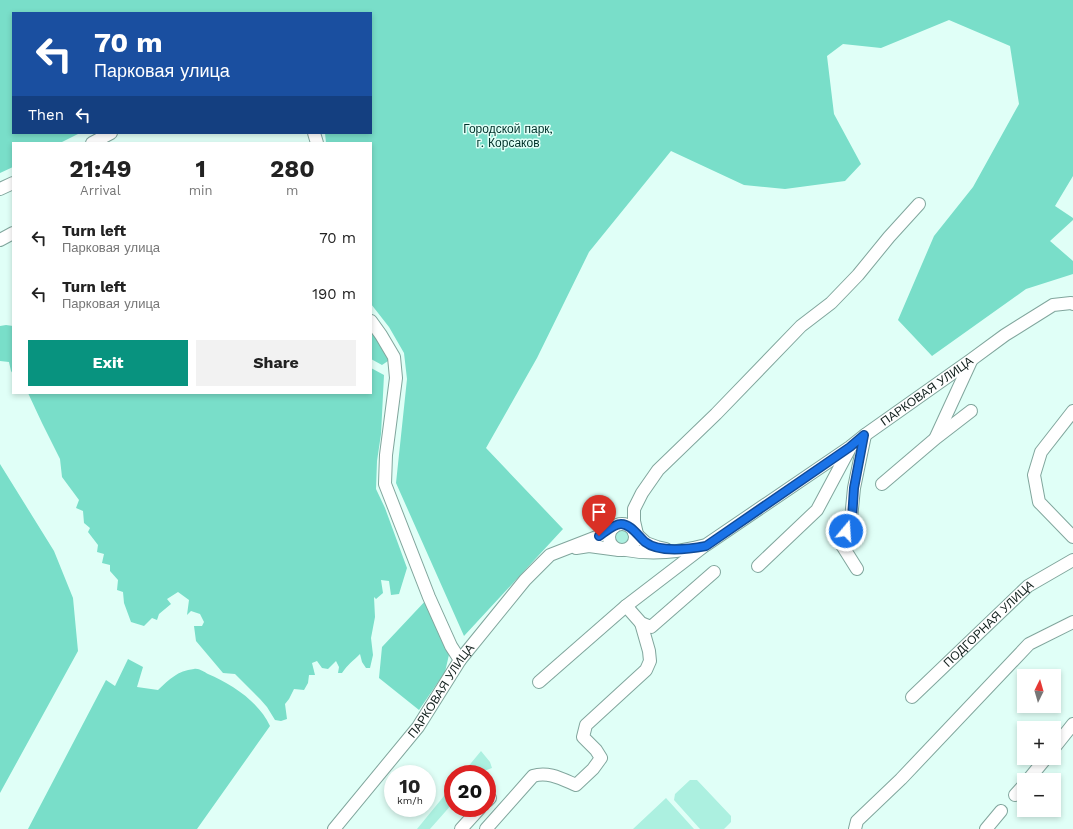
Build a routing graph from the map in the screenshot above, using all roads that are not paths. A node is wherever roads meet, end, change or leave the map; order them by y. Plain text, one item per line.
1 (109, 134) edge
2 (94, 142) edge
3 (12, 183) edge
4 (0, 189) edge
5 (919, 204) dead end
6 (12, 235) edge
7 (0, 241) edge
8 (12, 244) edge
9 (1072, 304) edge
10 (372, 322) edge
11 (971, 360) junction
12 (972, 411) dead end
13 (1073, 411) edge
14 (864, 435) junction
15 (936, 438) junction
16 (850, 447) junction
17 (882, 484) dead end
18 (614, 527) junction
19 (636, 533) junction
20 (1073, 537) edge
21 (706, 546) junction
22 (685, 549) junction
23 (623, 550) junction
24 (550, 555) junction
25 (1073, 560) edge
26 (758, 566) dead end
27 (857, 569) dead end
28 (714, 572) dead end
29 (626, 606) junction
30 (1073, 622) edge
31 (641, 623) junction
32 (460, 660) junction
33 (539, 682) dead end
34 (912, 697) dead end
35 (1073, 724) edge
36 (1061, 739) edge
37 (1040, 765) edge
38 (1034, 773) edge
39 (1017, 793) edge
40 (1015, 795) dead end
41 (1001, 811) dead end
42 (472, 817) edge
43 (334, 829) edge
44 (461, 829) edge
45 (486, 829) edge
46 (855, 829) edge
47 (986, 829) edge

1 - 2 street
3 - 4 street
5 - 19 street
6 - 7 street
7 - 8 street
9 - 11 street, ПАРКОВАЯ УЛИЦА
10 - 32 street
11 - 14 street, ПАРКОВАЯ УЛИЦА
11 - 15 street
12 - 15 street
13 - 20 street
14 - 16 street, ПАРКОВАЯ УЛИЦА
14 - 27 street
15 - 17 street
16 - 21 street, ПАРКОВАЯ УЛИЦА
16 - 26 street
18 - 19 street
18 - 23 street
18 - 24 street, ПАРКОВАЯ УЛИЦА
19 - 22 street, ПАРКОВАЯ УЛИЦА
19 - 23 street
21 - 22 street, ПАРКОВАЯ УЛИЦА
21 - 29 street
22 - 23 street, ПАРКОВАЯ УЛИЦА
23 - 24 street, ПАРКОВАЯ УЛИЦА
24 - 32 street, ПАРКОВАЯ УЛИЦА
25 - 34 street, ПОДГОРНАЯ УЛИЦА
28 - 31 street
29 - 31 street
29 - 33 street
30 - 46 street
31 - 45 street
32 - 43 street, ПАРКОВАЯ УЛИЦА
35 - 36 street
37 - 38 street
39 - 40 street
41 - 47 street
42 - 44 street

